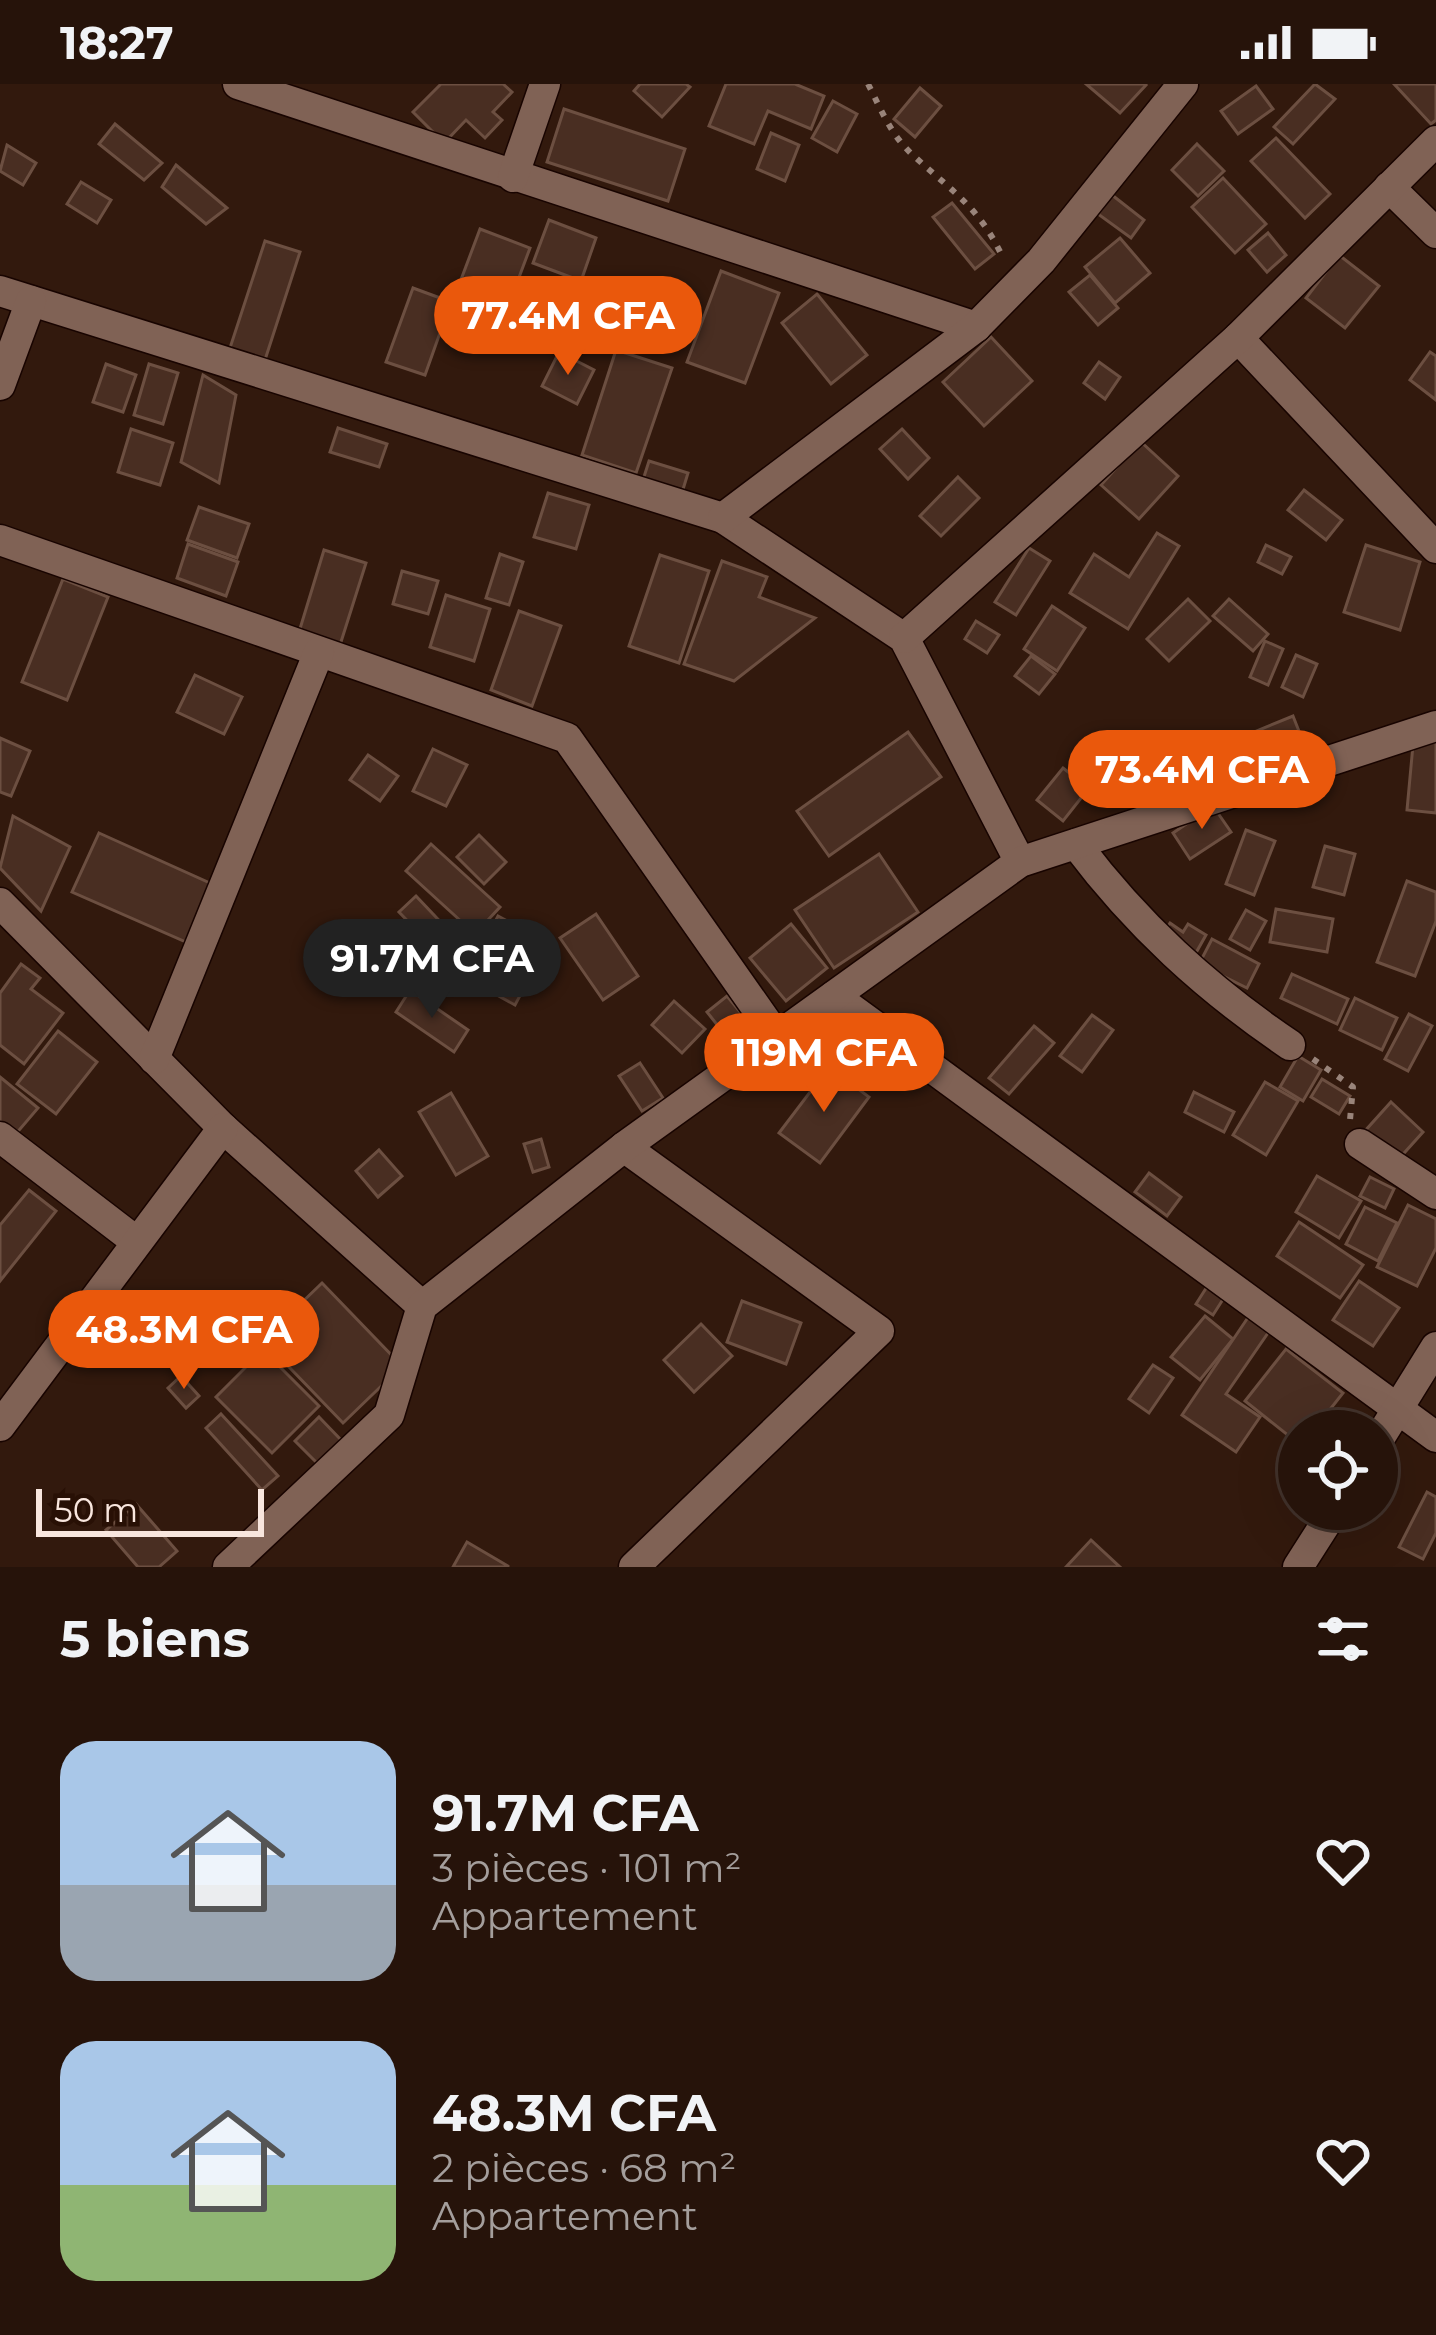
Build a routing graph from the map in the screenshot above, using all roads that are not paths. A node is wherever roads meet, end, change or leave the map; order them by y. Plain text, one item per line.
1 (238, 84) edge
2 (545, 84) edge
3 (1183, 84) edge
4 (1436, 141) edge
5 (513, 177) junction
6 (1389, 187) junction
7 (1436, 233) edge
8 (0, 291) edge
9 (31, 301) junction
10 (976, 327) junction
11 (1238, 338) junction
12 (0, 385) edge
13 (724, 518) junction
14 (0, 540) edge
15 (1436, 548) edge
16 (904, 638) junction
17 (319, 652) junction
18 (1436, 726) edge
19 (1076, 844) junction
20 (1020, 862) junction
21 (0, 902) edge
22 (834, 996) junction
23 (777, 1037) junction
24 (1290, 1045) road end
25 (154, 1059) junction
26 (223, 1128) junction
27 (0, 1137) edge
28 (1360, 1144) road end
29 (624, 1147) junction
30 (1436, 1194) edge
31 (137, 1242) junction
32 (422, 1306) junction
33 (1436, 1347) edge
34 (1398, 1408) junction
35 (0, 1426) edge
36 (1436, 1437) edge
37 (1322, 1530) edge
38 (228, 1567) edge
39 (634, 1567) edge
40 (1298, 1567) edge

1 - 5 street
2 - 5 street
3 - 10 street
4 - 6 street
5 - 10 street
6 - 7 street
6 - 11 street
8 - 9 street
9 - 12 street
9 - 13 street
10 - 13 street
11 - 15 street
11 - 16 street
13 - 16 street
14 - 17 street
16 - 20 street
17 - 23 street
17 - 25 street
18 - 19 street
19 - 20 street
19 - 24 street
20 - 22 street
21 - 25 street
22 - 23 street
22 - 34 street
23 - 29 street
25 - 26 street
26 - 31 street
26 - 32 street
27 - 31 street
28 - 30 street
29 - 32 street
29 - 39 street
31 - 35 street
32 - 38 street
33 - 34 street
34 - 36 street
37 - 40 street

